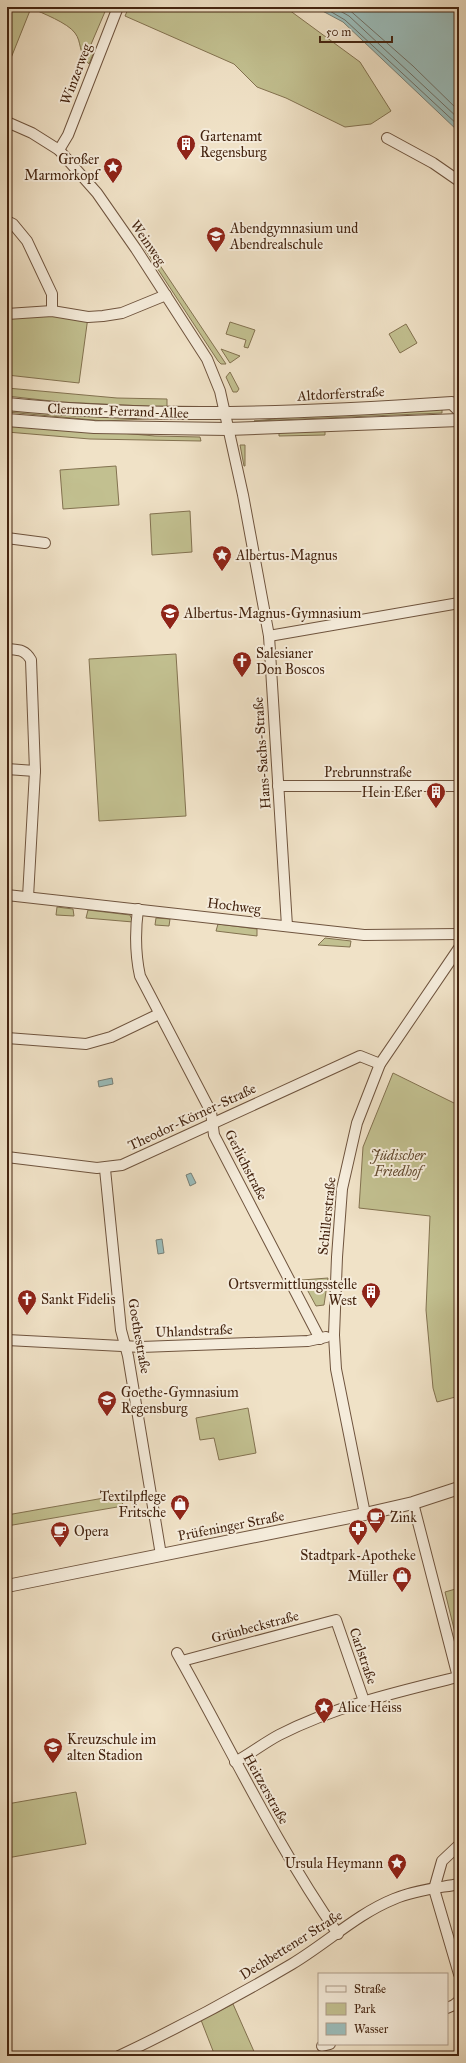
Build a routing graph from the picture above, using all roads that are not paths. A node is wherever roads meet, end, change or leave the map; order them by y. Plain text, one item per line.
1 (118, 7) edge
2 (7, 122) edge
3 (387, 138) dead end
4 (59, 150) junction
5 (459, 182) edge
6 (7, 221) edge
7 (166, 295) junction
8 (52, 311) junction
9 (7, 314) edge
10 (7, 404) edge
11 (457, 405) edge
12 (225, 414) junction
13 (7, 420) edge
14 (459, 420) edge
15 (228, 429) junction
16 (7, 538) edge
17 (45, 543) dead end
18 (459, 603) edge
19 (268, 636) junction
20 (7, 649) edge
21 (7, 769) edge
22 (35, 771) junction
23 (278, 786) junction
24 (459, 786) edge
25 (7, 895) edge
26 (28, 897) junction
27 (138, 909) junction
28 (287, 926) junction
29 (459, 934) edge
30 (459, 948) edge
31 (159, 1014) junction
32 (7, 1038) edge
33 (380, 1064) junction
34 (212, 1123) junction
35 (7, 1157) edge
36 (105, 1169) junction
37 (334, 1336) junction
38 (320, 1338) junction
39 (7, 1340) edge
40 (125, 1346) junction
41 (459, 1488) edge
42 (413, 1503) junction
43 (364, 1514) junction
44 (161, 1555) junction
45 (7, 1586) edge
46 (336, 1620) joint
47 (180, 1657) joint
48 (458, 1679) edge
49 (364, 1701) junction
50 (235, 1762) junction
51 (459, 1845) edge
52 (459, 1884) edge
53 (434, 1889) junction
54 (338, 1934) junction
55 (459, 1974) edge
56 (459, 2000) edge
57 (448, 2008) edge
58 (119, 2056) edge

1 - 4 street, Winzerweg
2 - 4 street, Weinweg
3 - 5 street
4 - 7 street, Weinweg
6 - 8 street
7 - 8 street
7 - 12 street, Weinweg
8 - 9 street
10 - 12 street, Clermont-Ferrand-Allee
11 - 12 street, Altdorferstraße
12 - 15 street, Hans-Sachs-Straße
13 - 15 street, Clermont-Ferrand-Allee
14 - 15 street
15 - 19 street, Hans-Sachs-Straße
16 - 17 street
18 - 19 street
19 - 23 street, Hans-Sachs-Straße
20 - 22 street
21 - 22 street
22 - 26 street
23 - 24 street, Prebrunnstraße
23 - 28 street, Hans-Sachs-Straße
25 - 26 street, Hochweg
26 - 27 street, Hochweg
27 - 28 street, Hochweg
27 - 31 street, Gerlichstraße
28 - 29 street, Hochweg
30 - 33 street, Schillerstraße
31 - 32 street
31 - 34 street, Gerlichstraße
33 - 34 street, Theodor-Körner-Straße
33 - 37 street, Schillerstraße
34 - 36 street, Theodor-Körner-Straße
34 - 38 street, Gerlichstraße
35 - 36 street, Theodor-Körner-Straße
36 - 40 street, Goethestraße
37 - 38 street, Uhlandstraße
37 - 43 street, Schillerstraße
38 - 40 street, Uhlandstraße
39 - 40 street, Uhlandstraße
40 - 44 street, Goethestraße
41 - 42 street, Prüfeninger Straße
42 - 43 street, Prüfeninger Straße
42 - 48 street
43 - 44 street, Prüfeninger Straße
44 - 45 street, Prüfeninger Straße
46 - 47 street, Grünbeckstraße
46 - 49 street, Carlstraße
47 - 50 street, Heitzerstraße
48 - 49 street
49 - 50 street
50 - 54 street, Heitzerstraße
51 - 53 street
52 - 53 street, Dechbettener Straße
53 - 54 street, Dechbettener Straße
53 - 55 street
54 - 58 street, Dechbettener Straße
56 - 57 street

